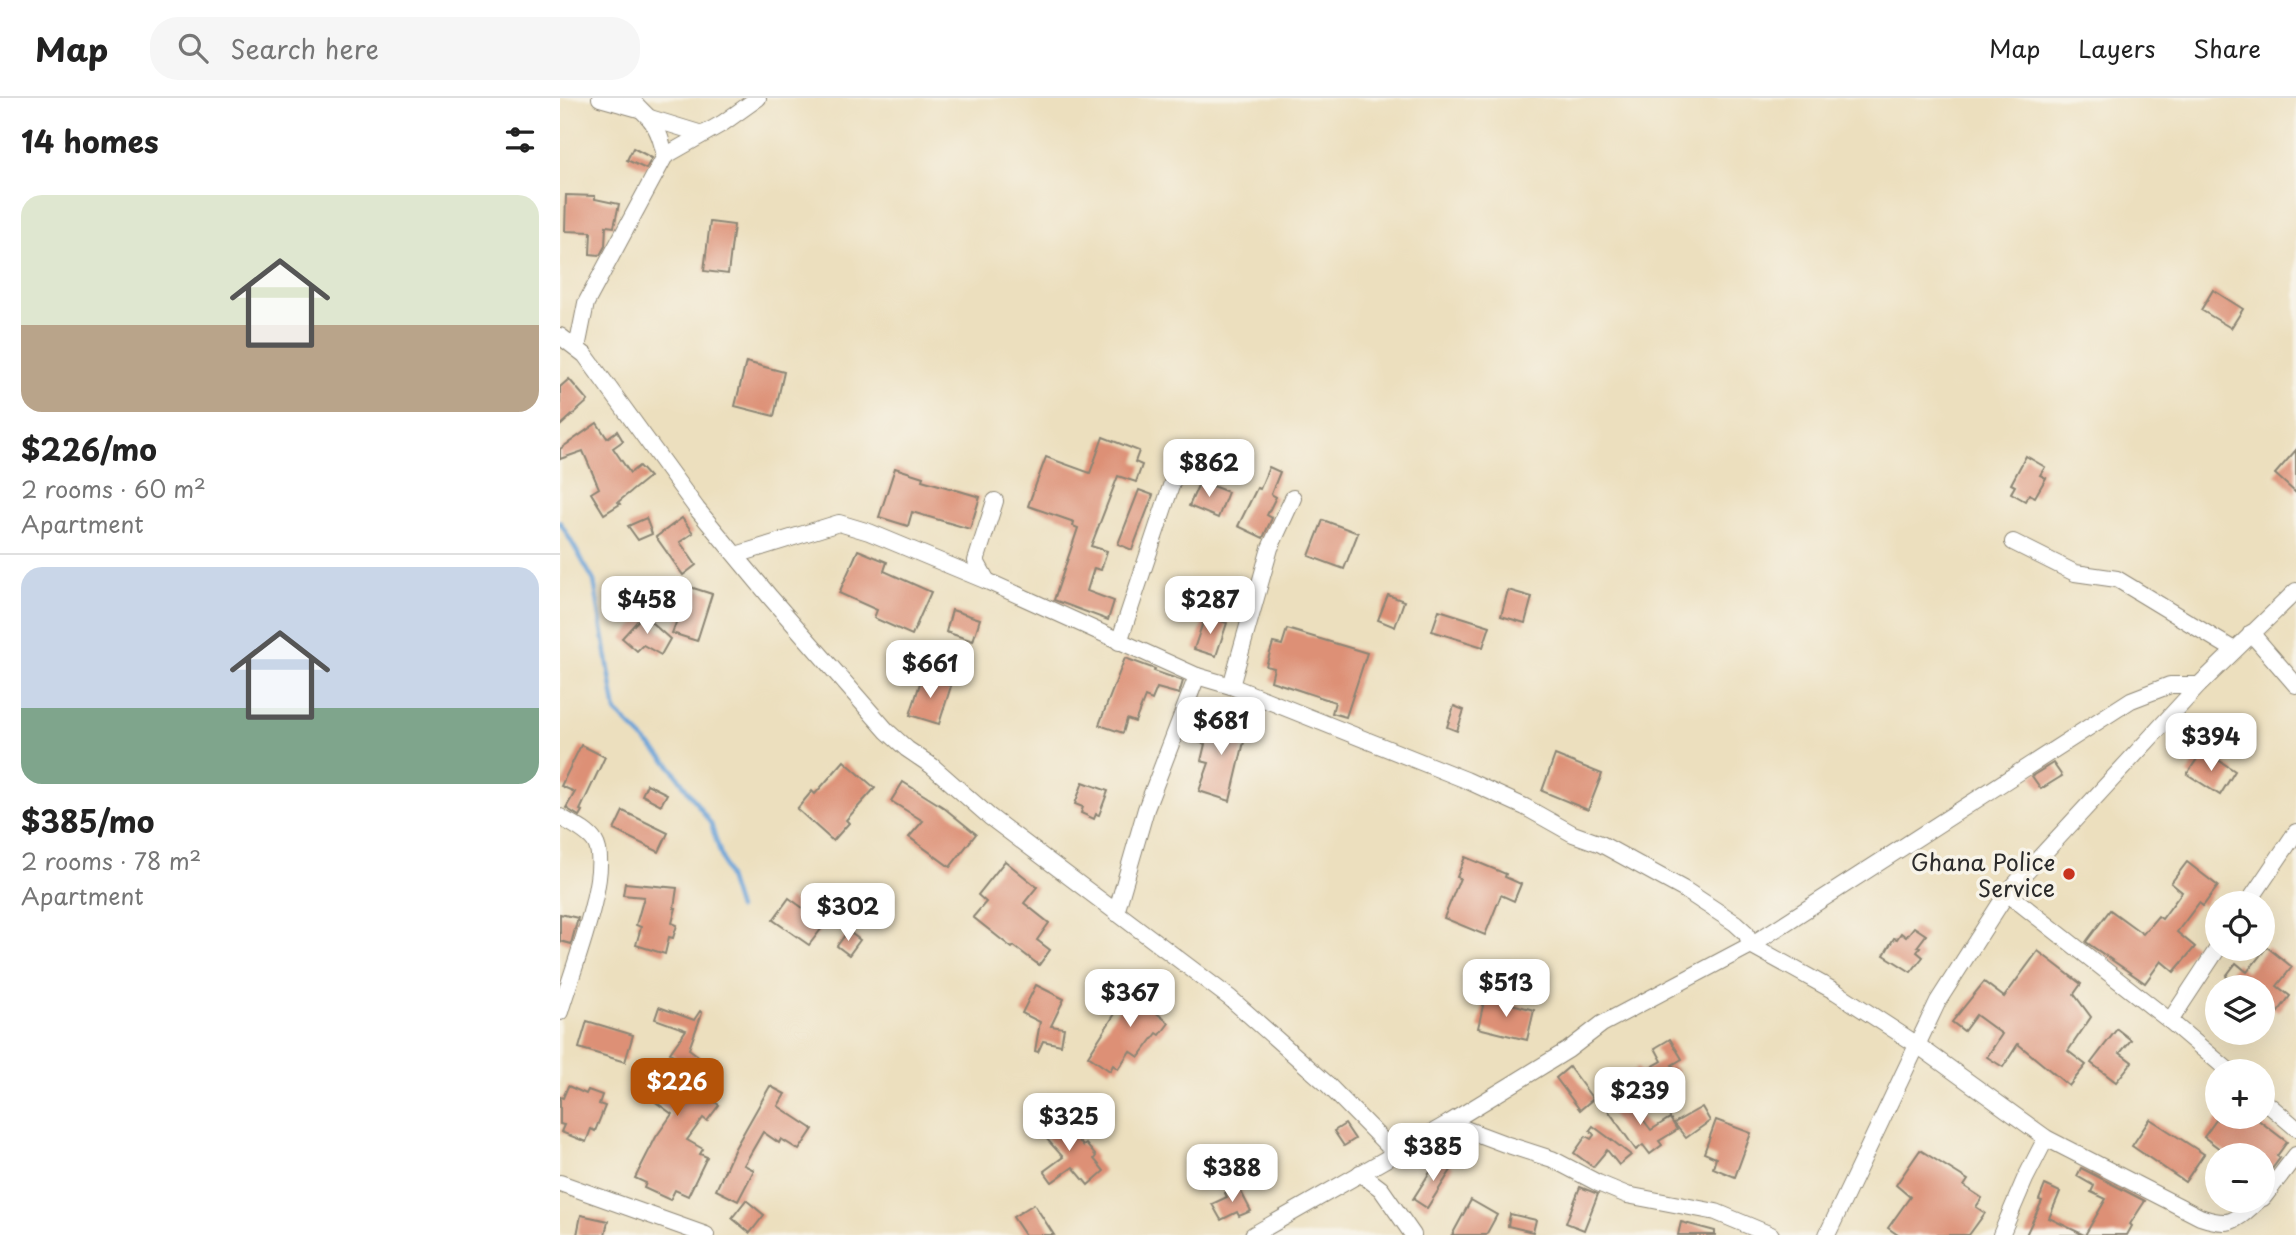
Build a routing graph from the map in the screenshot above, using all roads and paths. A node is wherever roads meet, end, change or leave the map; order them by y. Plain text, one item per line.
1 (600, 98) edge
2 (758, 98) edge
3 (640, 109) edge
4 (702, 134) junction
5 (665, 156) junction
6 (560, 336) edge
7 (577, 348) junction
8 (1181, 456) dead end
9 (1293, 498) dead end
10 (995, 500) dead end
11 (2013, 542) dead end
12 (736, 555) junction
13 (987, 581) junction
14 (2296, 591) edge
15 (2251, 633) junction
16 (1119, 642) junction
17 (2234, 650) junction
18 (1196, 677) junction
19 (2199, 685) junction
20 (2296, 685) edge
21 (1231, 686) junction
22 (560, 817) edge
23 (2296, 832) edge
24 (2256, 891) edge
25 (2007, 893) junction
26 (1116, 913) junction
27 (1751, 945) junction
28 (2209, 961) edge
29 (560, 1012) edge
30 (2170, 1021) junction
31 (1916, 1044) junction
32 (2215, 1059) edge
33 (2275, 1110) edge
34 (1449, 1123) junction
35 (2296, 1128) edge
36 (2046, 1138) junction
37 (1395, 1153) junction
38 (2296, 1155) edge
39 (1360, 1173) junction
40 (2275, 1181) edge
41 (560, 1183) edge
42 (2244, 1213) edge
43 (1273, 1230) edge
44 (706, 1235) edge
45 (1253, 1235) edge
46 (1412, 1235) edge
47 (1771, 1235) edge
48 (1827, 1235) edge
49 (2001, 1235) edge

1 - 3 street
2 - 4 street
3 - 4 street
3 - 5 street
4 - 5 street
5 - 7 street
6 - 7 street
7 - 12 street
8 - 16 street
9 - 21 street
10 - 13 street
11 - 17 street
12 - 13 street
12 - 26 street
13 - 16 street
14 - 15 street
15 - 17 street
15 - 20 street
16 - 18 street
17 - 19 street
18 - 21 street
18 - 26 street
19 - 25 street
19 - 27 street
21 - 27 street
22 - 29 street
23 - 24 street
25 - 30 street
25 - 31 street
26 - 37 street
27 - 31 street
27 - 34 street
28 - 30 street
30 - 32 street
31 - 36 street
31 - 48 street
33 - 35 street
34 - 37 street
34 - 47 street
36 - 42 street
36 - 49 street
37 - 39 street
38 - 40 street
39 - 43 street
39 - 46 street
41 - 44 street
43 - 45 street

